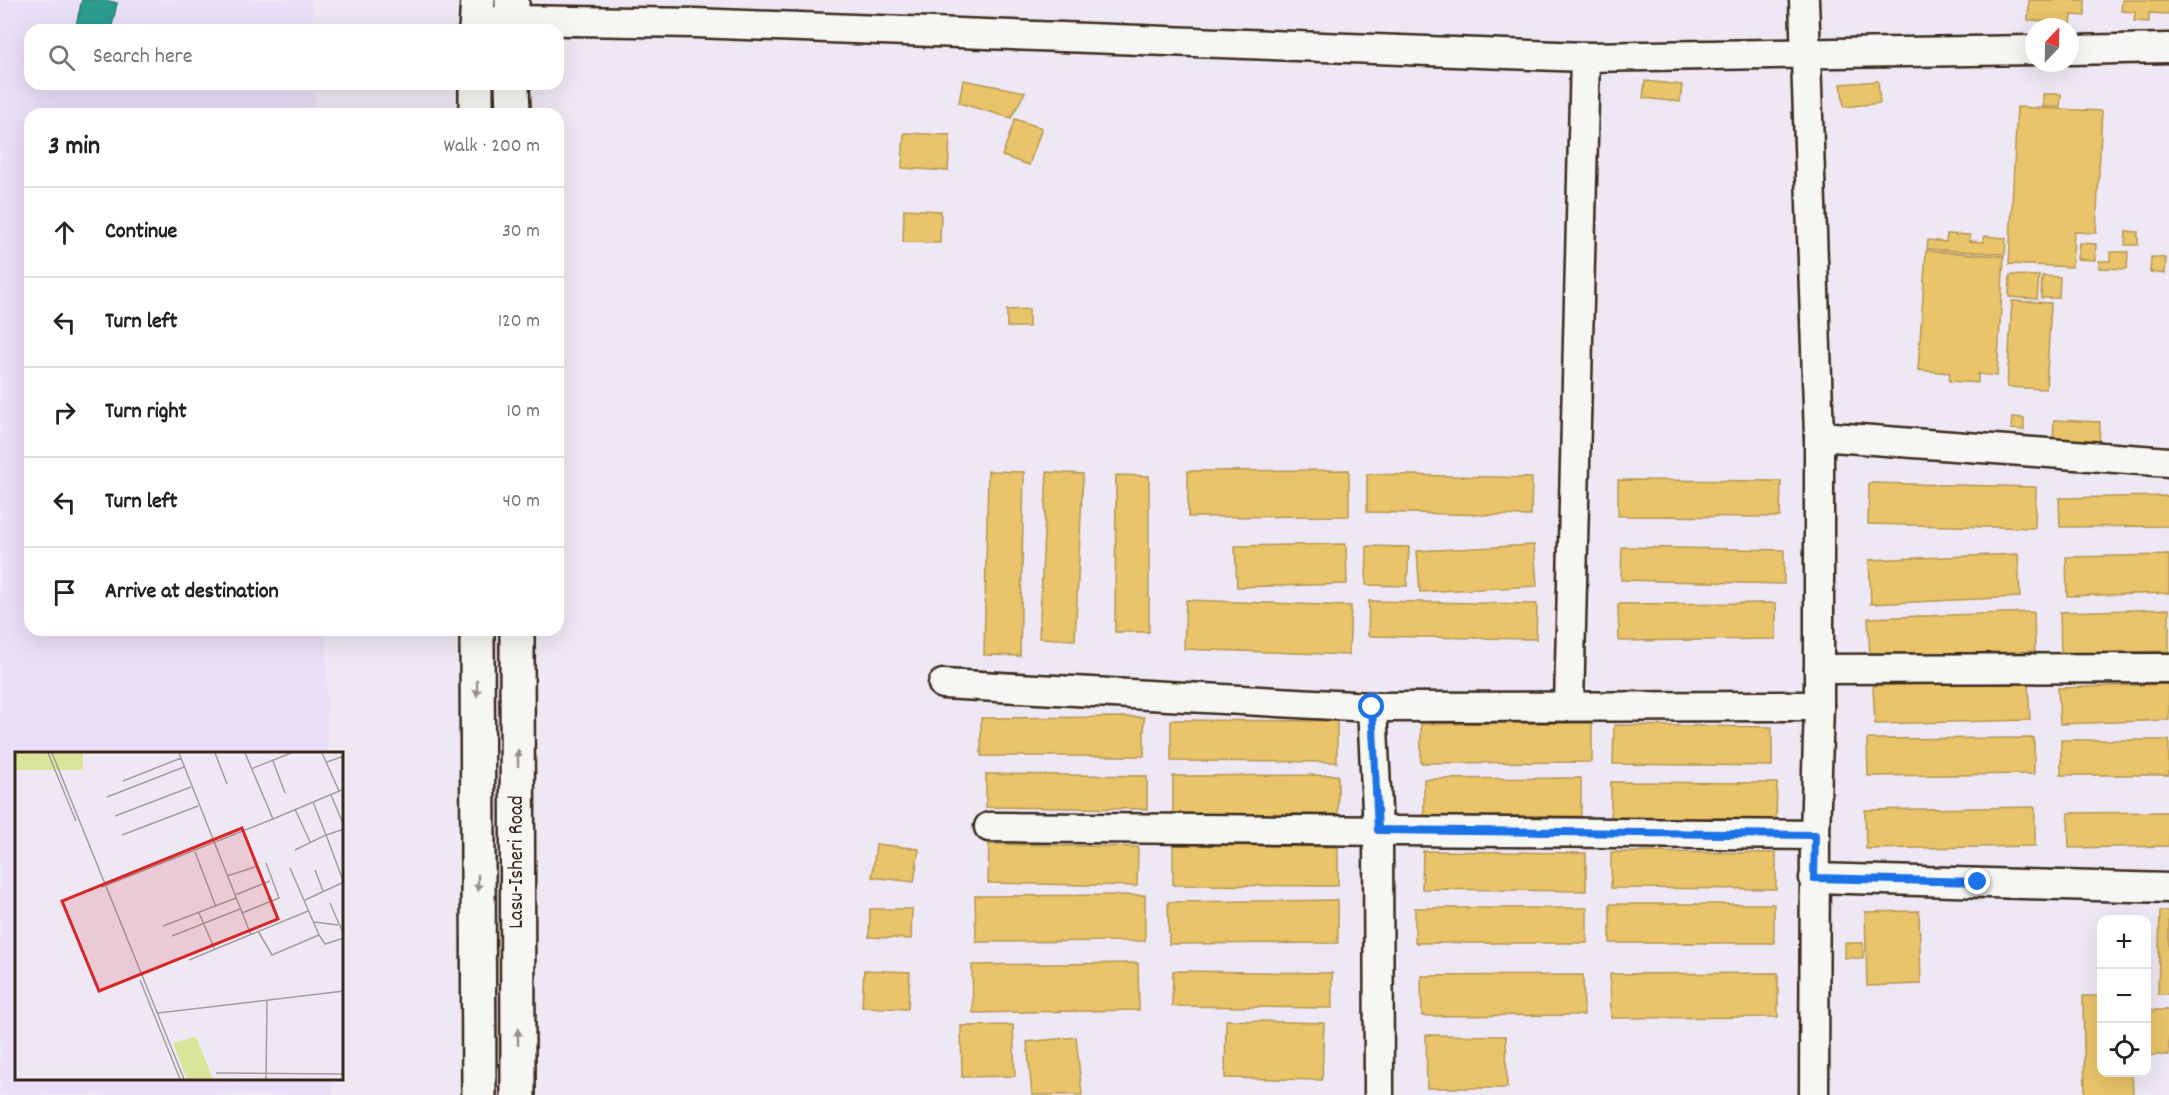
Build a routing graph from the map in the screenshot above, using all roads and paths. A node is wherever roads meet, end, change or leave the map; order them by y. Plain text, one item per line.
1 (1804, 0) edge
2 (512, 17) edge
3 (476, 18) edge
4 (2169, 48) edge
5 (2025, 50) edge
6 (2079, 50) edge
7 (1808, 53) junction
8 (1585, 57) junction
9 (476, 90) edge
10 (512, 90) edge
11 (476, 108) edge
12 (513, 108) edge
13 (1819, 436) junction
14 (2169, 462) edge
15 (477, 636) edge
16 (517, 636) edge
17 (2169, 668) edge
18 (1819, 669) junction
19 (943, 684) dead end
20 (1569, 705) junction
21 (1819, 706) junction
22 (1372, 707) junction
23 (989, 827) dead end
24 (1378, 830) junction
25 (1815, 835) junction
26 (1814, 878) junction
27 (2169, 888) edge
28 (479, 1095) edge
29 (518, 1095) edge
30 (1379, 1095) edge
31 (1814, 1095) edge

1 - 7 street
2 - 3 street
2 - 8 street
4 - 6 street
5 - 7 street
7 - 8 street
7 - 13 street
8 - 20 street
9 - 11 main road
10 - 12 main road
13 - 14 street
13 - 18 street
15 -> 28 main road, Lasu-Isheri Road
29 -> 16 main road, Lasu-Isheri Road
17 - 18 street
18 - 21 street
19 - 22 street
20 - 21 street
20 - 22 street
21 - 25 street
22 - 24 street
23 - 24 street
24 - 25 street
24 - 30 street
25 - 26 street
26 - 27 street
26 - 31 street

